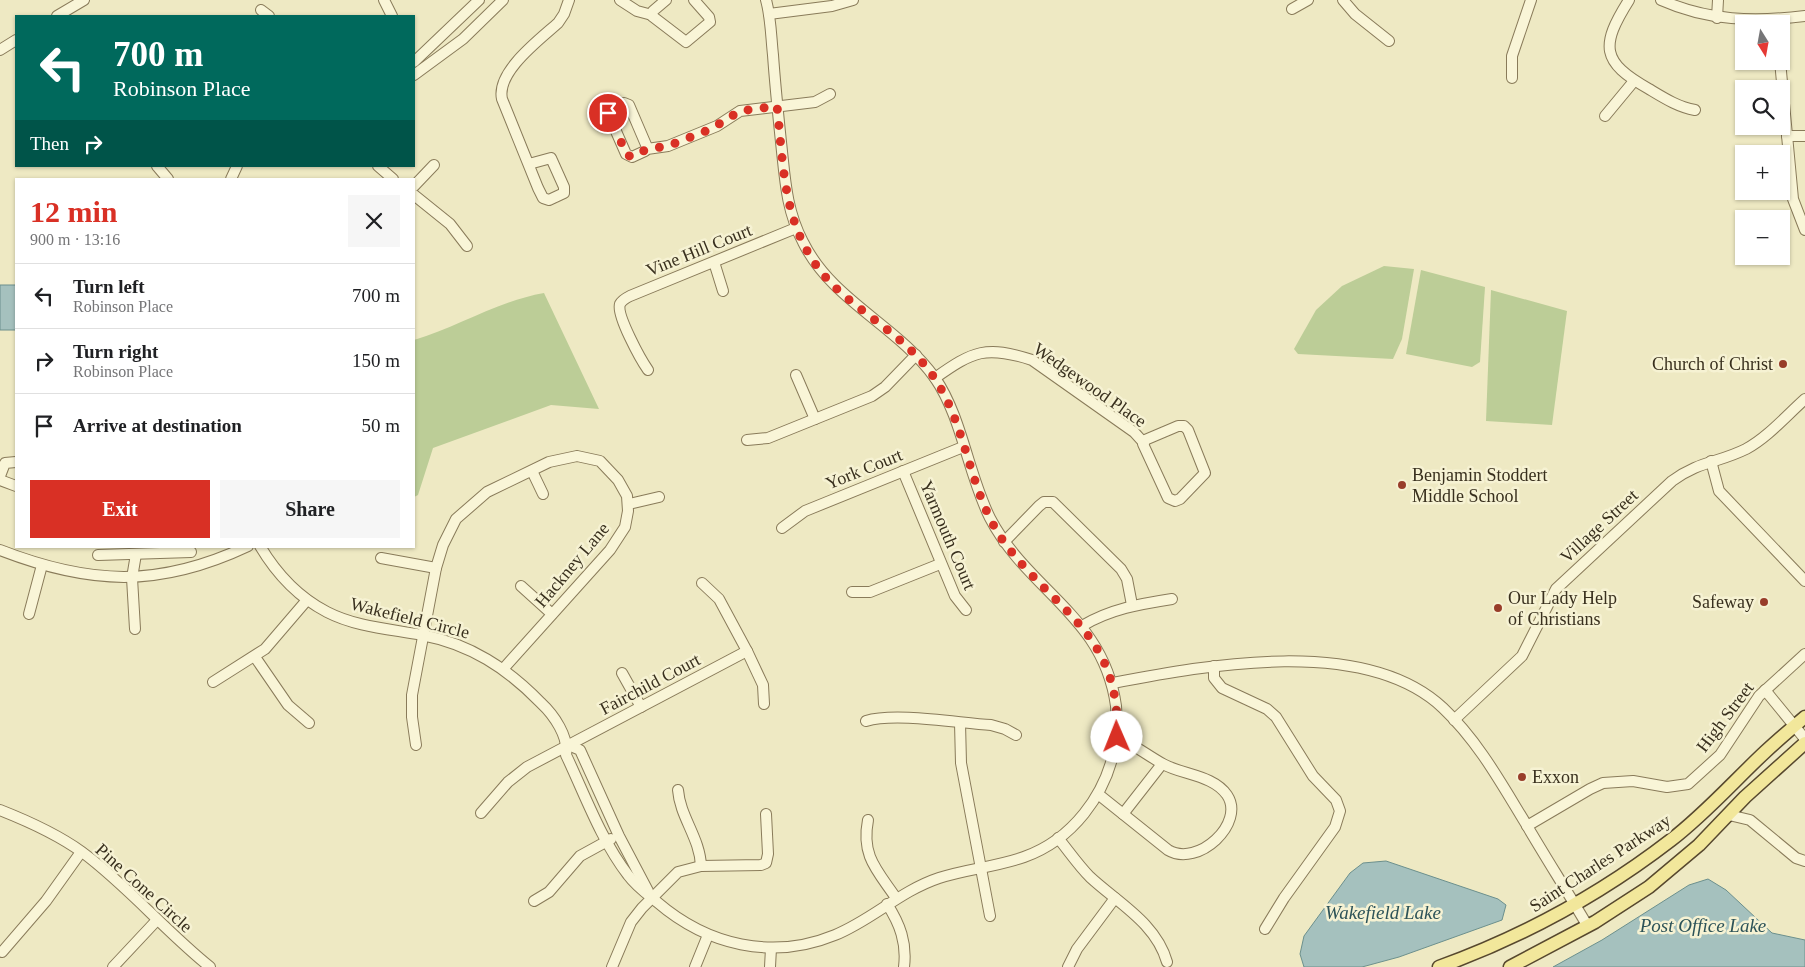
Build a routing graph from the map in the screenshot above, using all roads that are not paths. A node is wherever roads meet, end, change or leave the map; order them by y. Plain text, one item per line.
1 (84, 0) edge
2 (384, 0) edge
3 (478, 0) edge
4 (503, 0) edge
5 (569, 0) edge
6 (620, 0) edge
7 (666, 0) edge
8 (694, 0) edge
9 (766, 0) edge
10 (853, 0) edge
11 (1308, 0) edge
12 (1343, 0) edge
13 (1531, 0) edge
14 (1629, 0) edge
15 (1661, 0) edge
16 (1718, 0) edge
17 (1292, 9) dead end
18 (260, 10) dead end
19 (769, 14) junction
20 (59, 15) edge
21 (268, 15) edge
22 (392, 15) edge
23 (652, 15) junction
24 (1805, 16) edge
25 (1717, 18) junction
26 (1790, 19) edge
27 (1735, 20) edge
28 (15, 41) edge
29 (1389, 41) dead end
30 (0, 50) edge
31 (415, 58) edge
32 (1781, 70) edge
33 (415, 75) edge
34 (1512, 78) dead end
35 (1634, 81) junction
36 (830, 94) dead end
37 (777, 106) junction
38 (1695, 110) dead end
39 (1605, 116) dead end
40 (1787, 136) junction
41 (1805, 136) edge
42 (647, 149) junction
43 (434, 164) dead end
44 (529, 164) dead end
45 (158, 167) edge
46 (379, 167) edge
47 (167, 178) edge
48 (393, 178) edge
49 (415, 185) edge
50 (415, 196) edge
51 (796, 228) junction
52 (1805, 230) edge
53 (467, 246) dead end
54 (714, 262) junction
55 (723, 291) dead end
56 (916, 355) junction
57 (648, 370) dead end
58 (796, 375) dead end
59 (935, 378) junction
60 (1804, 403) edge
61 (815, 419) junction
62 (747, 440) dead end
63 (1144, 443) junction
64 (963, 447) junction
65 (1711, 461) junction
66 (15, 462) edge
67 (532, 471) junction
68 (902, 471) junction
69 (0, 476) edge
70 (0, 480) edge
71 (15, 486) edge
72 (544, 494) dead end
73 (658, 497) dead end
74 (629, 504) junction
75 (782, 528) dead end
76 (1004, 542) junction
77 (243, 548) edge
78 (261, 548) edge
79 (0, 550) edge
80 (191, 552) dead end
81 (136, 554) junction
82 (98, 555) dead end
83 (381, 558) dead end
84 (940, 564) junction
85 (42, 565) junction
86 (436, 568) junction
87 (132, 578) junction
88 (1805, 581) edge
89 (702, 583) dead end
90 (521, 586) dead end
91 (852, 592) dead end
92 (1172, 599) dead end
93 (307, 600) junction
94 (1132, 604) junction
95 (966, 610) dead end
96 (29, 614) dead end
97 (552, 614) junction
98 (135, 629) dead end
99 (1085, 629) junction
100 (424, 635) junction
101 (747, 651) junction
102 (1805, 654) edge
103 (255, 657) junction
104 (1214, 666) junction
105 (504, 668) junction
106 (622, 673) dead end
107 (213, 682) dead end
108 (1113, 684) junction
109 (1765, 690) junction
110 (764, 704) dead end
111 (640, 707) junction
112 (1805, 717) edge
113 (1454, 720) junction
114 (866, 721) dead end
115 (308, 723) dead end
116 (960, 723) junction
117 (1795, 726) junction
118 (1016, 735) dead end
119 (1117, 737) junction
120 (1805, 741) edge
121 (416, 745) dead end
122 (568, 745) junction
123 (1162, 764) junction
124 (678, 790) dead end
125 (1098, 794) junction
126 (0, 810) edge
127 (481, 813) dead end
128 (766, 814) dead end
129 (1123, 814) junction
130 (1729, 815) junction
131 (868, 820) dead end
132 (1527, 826) junction
133 (619, 836) junction
134 (1058, 838) junction
135 (606, 841) junction
136 (82, 852) junction
137 (1805, 861) edge
138 (701, 866) junction
139 (981, 868) junction
140 (652, 898) junction
141 (1116, 898) junction
142 (534, 901) dead end
143 (892, 901) junction
144 (1574, 904) junction
145 (990, 916) dead end
146 (157, 920) junction
147 (1587, 925) junction
148 (1265, 929) dead end
149 (708, 935) junction
150 (771, 948) junction
151 (2, 952) dead end
152 (1167, 962) dead end
153 (113, 967) edge
154 (210, 967) edge
155 (612, 967) edge
156 (695, 967) edge
157 (770, 967) edge
158 (904, 967) edge
159 (1068, 967) edge
160 (1439, 967) edge
161 (1510, 967) edge

1 - 20 street
2 - 22 street
3 - 31 street
4 - 33 street
5 - 44 street
6 - 23 street
7 - 23 street
8 - 23 street
9 - 19 street, Wakefield Circle
10 - 19 street
11 - 17 street
12 - 29 street
13 - 34 street
14 - 35 street
15 - 25 street
16 - 25 street
18 - 21 street
19 - 37 street, Wakefield Circle
24 - 26 street
25 - 27 street
28 - 30 street
32 - 40 street
35 - 38 street
35 - 39 street
36 - 37 street
37 - 42 street
37 - 51 street, Wakefield Circle
40 - 41 street
40 - 52 street
42 - 42 street
43 - 49 street
45 - 47 street
46 - 48 street
50 - 53 street
51 - 54 street, Vine Hill Court
51 - 56 street, Wakefield Circle
54 - 55 street
54 - 57 street, Vine Hill Court
56 - 59 street, Wakefield Circle
56 - 61 street
58 - 61 street
59 - 63 street, Wedgewood Place
59 - 64 street, Wakefield Circle
60 - 65 street, Village Street
61 - 62 street
63 - 63 street, Wedgewood Place
64 - 68 street, York Court
64 - 76 street, Wakefield Circle
65 - 88 street
65 - 113 street, Village Street
66 - 69 street
67 - 72 street
67 - 74 street
67 - 86 street
68 - 75 street, York Court
68 - 84 street, Yarmouth Court
70 - 71 street
73 - 74 street
74 - 97 street, Hackney Lane
76 - 94 street
76 - 99 street, Wakefield Circle
77 - 87 street
78 - 93 street, Wakefield Circle
79 - 85 street
80 - 81 street
81 - 82 street
81 - 87 street
83 - 86 street
84 - 91 street
84 - 95 street, Yarmouth Court
85 - 87 street
85 - 96 street
86 - 100 street
87 - 98 street
89 - 101 street
90 - 97 street
92 - 94 street
93 - 100 street, Wakefield Circle
93 - 103 street
94 - 99 street
97 - 105 street, Hackney Lane
99 - 108 street, Wakefield Circle
100 - 105 street, Wakefield Circle
100 - 121 street
101 - 110 street
101 - 111 street, Fairchild Court
102 - 109 street, High Street
103 - 107 street
103 - 115 street
104 - 108 street
104 - 113 street
104 - 148 street
105 - 122 street, Wakefield Circle
106 - 111 street
108 - 119 street, Wakefield Circle
109 - 117 street
109 - 132 street, High Street
111 - 122 street, Fairchild Court
112 - 117 main road, Saint Charles Parkway
113 - 132 street
114 - 116 street
116 - 118 street
116 - 139 street
117 - 120 street
117 - 144 main road, Saint Charles Parkway
119 - 123 street
119 - 125 street, Wakefield Circle
120 - 130 main road
122 - 127 street, Fairchild Court
122 - 133 street, Wakefield Circle
122 - 135 street, Wakefield Circle
123 - 129 street
123 - 129 street
124 - 138 street
125 - 129 street
125 - 134 street, Wakefield Circle
126 - 136 street, Pine Cone Circle
128 - 138 street
130 - 137 street
130 - 147 main road
131 - 143 street
132 - 144 street
133 - 135 street
133 - 140 street, Wakefield Circle
134 - 139 street, Wakefield Circle
134 - 141 street
135 - 140 street, Wakefield Circle
135 - 142 street
136 - 146 street, Pine Cone Circle
136 - 151 street
138 - 140 street
139 - 143 street, Wakefield Circle
139 - 145 street
140 - 149 street, Wakefield Circle
140 - 155 street
141 - 152 street
141 - 159 street
143 - 150 street, Wakefield Circle
143 - 158 street
144 - 147 street
144 - 160 main road, Saint Charles Parkway
146 - 153 street
146 - 154 street, Pine Cone Circle
147 - 161 main road
149 - 150 street, Wakefield Circle
149 - 156 street
150 - 157 street

